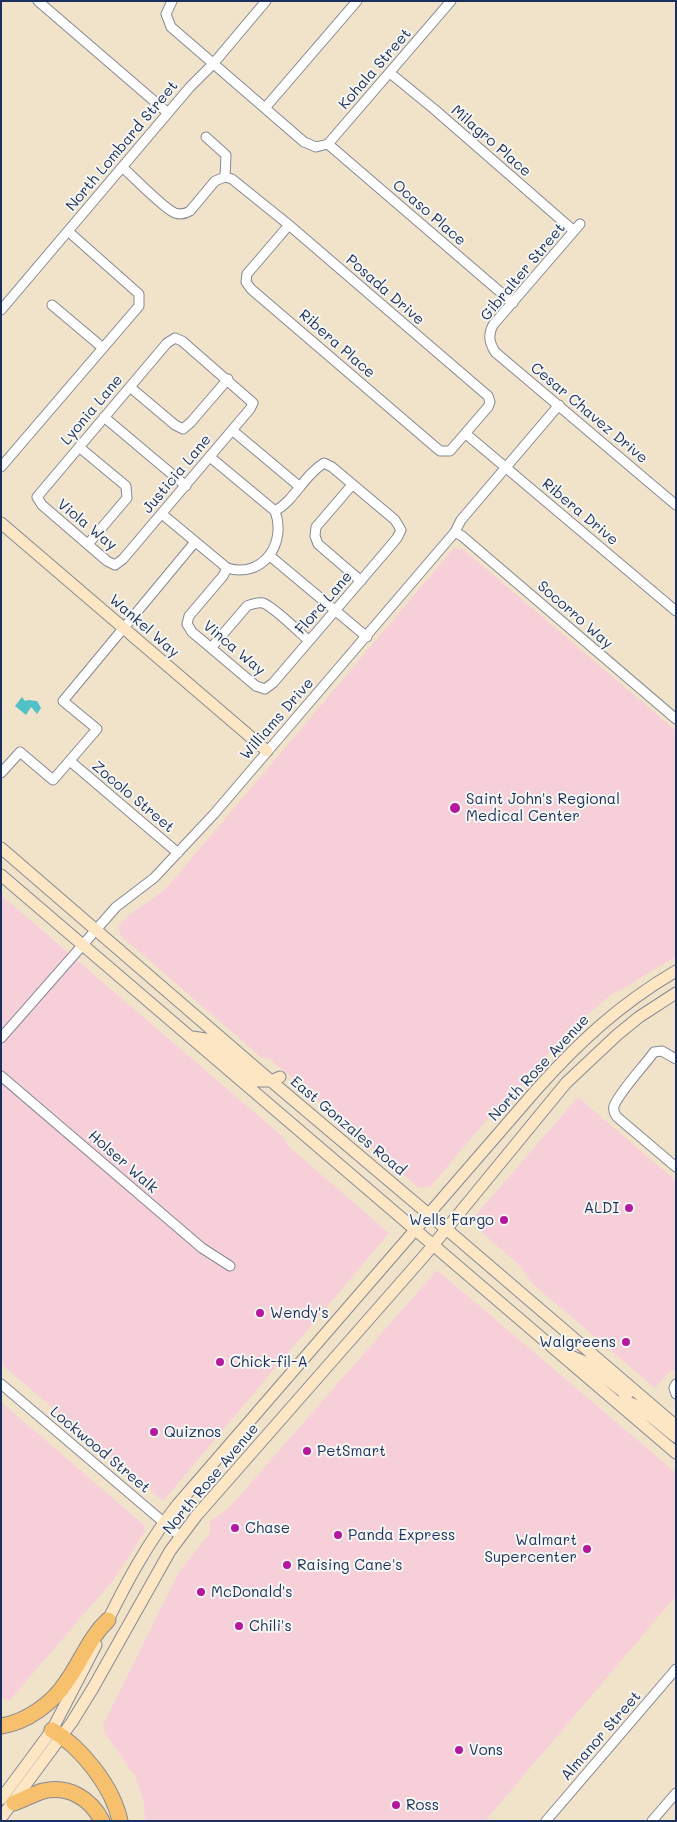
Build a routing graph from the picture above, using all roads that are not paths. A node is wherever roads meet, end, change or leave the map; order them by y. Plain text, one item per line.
1 (38, 1) edge
2 (172, 1) edge
3 (266, 1) edge
4 (357, 1) edge
5 (451, 1) edge
6 (213, 64) junction
7 (390, 73) junction
8 (265, 108) junction
9 (168, 113) junction
10 (206, 137) dead end
11 (328, 144) junction
12 (123, 168) junction
13 (225, 177) junction
14 (288, 224) junction
15 (580, 224) dead end
16 (574, 231) junction
17 (69, 232) junction
18 (512, 303) junction
19 (52, 305) dead end
20 (1, 310) edge
21 (489, 338) joint
22 (103, 348) junction
23 (228, 380) junction
24 (130, 387) junction
25 (559, 405) junction
26 (104, 417) junction
27 (232, 430) junction
28 (466, 434) junction
29 (79, 447) junction
30 (210, 457) junction
31 (1, 467) edge
32 (507, 467) junction
33 (352, 485) junction
34 (186, 486) junction
35 (300, 487) junction
36 (39, 501) joint
37 (676, 505) edge
38 (275, 511) junction
39 (162, 514) junction
40 (1, 523) edge
41 (454, 532) junction
42 (195, 542) junction
43 (88, 544) junction
44 (270, 556) junction
45 (119, 562) joint
46 (227, 568) junction
47 (361, 581) junction
48 (335, 611) junction
49 (676, 611) edge
50 (123, 627) junction
51 (367, 637) junction
52 (309, 641) junction
53 (211, 648) junction
54 (263, 688) joint
55 (676, 720) edge
56 (267, 751) junction
57 (70, 761) junction
58 (1, 773) edge
59 (1, 848) edge
60 (178, 853) junction
61 (1, 875) edge
62 (96, 929) junction
63 (83, 944) junction
64 (676, 971) edge
65 (676, 994) edge
66 (192, 1037) junction
67 (1, 1038) edge
68 (674, 1058) edge
69 (1, 1076) edge
70 (276, 1079) junction
71 (676, 1167) edge
72 (429, 1214) junction
73 (446, 1229) junction
74 (416, 1230) junction
75 (433, 1245) junction
76 (230, 1266) dead end
77 (555, 1350) junction
78 (1, 1384) edge
79 (676, 1384) edge
80 (632, 1388) junction
81 (676, 1394) edge
82 (619, 1404) junction
83 (676, 1426) edge
84 (676, 1437) edge
85 (676, 1453) edge
86 (164, 1523) junction
87 (181, 1537) junction
88 (108, 1620) junction
89 (676, 1669) edge
90 (1, 1726) edge
91 (57, 1733) junction
92 (676, 1794) edge
93 (7, 1798) edge
94 (1, 1818) edge
95 (102, 1821) edge
96 (120, 1821) edge
97 (546, 1821) edge
98 (652, 1821) edge

1 - 9 street
2 - 6 street
3 - 6 street, North Lombard Street
4 - 8 street
5 - 7 street, Kohala Street
6 - 8 street
6 - 9 street, North Lombard Street
7 - 11 street, Kohala Street
7 - 16 street, Milagro Place
8 - 11 street
9 - 12 street, North Lombard Street
10 - 13 street
11 - 18 street, Ocaso Place
12 - 13 street
12 - 17 street, North Lombard Street
13 - 14 street, Posada Drive
14 - 28 street, Posada Drive
14 - 28 street, Ribera Place
15 - 16 street, Gibralter Street
16 - 18 street, Gibralter Street
17 - 20 street, North Lombard Street
17 - 22 street
18 - 21 street, Gibralter Street
19 - 22 street
21 - 25 street, Cesar Chavez Drive
22 - 31 street
23 - 24 street
23 - 24 street, Lyonia Lane
23 - 27 street, Justicia Lane
24 - 26 street, Lyonia Lane
25 - 32 street, Williams Drive
25 - 37 street, Cesar Chavez Drive
26 - 29 street, Lyonia Lane
26 - 34 street
27 - 30 street, Justicia Lane
27 - 35 street
28 - 32 street, Ribera Drive
29 - 36 street, Lyonia Lane
29 - 43 street
30 - 34 street, Justicia Lane
30 - 38 street
32 - 41 street, Williams Drive
32 - 49 street, Ribera Drive
33 - 35 street
33 - 47 street
33 - 47 street, Flora Lane
34 - 39 street, Justicia Lane
35 - 38 street
36 - 43 street, Viola Way
38 - 44 street
39 - 42 street
39 - 45 street, Justicia Lane
40 - 50 main road, Wankel Way
41 - 51 street, Williams Drive
41 - 55 street, Socorro Way
42 - 46 street
42 - 50 street
43 - 45 street, Viola Way
44 - 46 street
44 - 48 street
46 - 53 street, Vinca Way
47 - 48 street, Flora Lane
48 - 51 street
48 - 52 street, Flora Lane
50 - 56 main road, Wankel Way
50 - 57 street
51 - 56 street, Williams Drive
52 - 53 street
52 - 54 street, Flora Lane
53 - 54 street, Vinca Way
56 - 60 street, Williams Drive
57 - 58 street
57 - 60 street, Zocolo Street
59 - 62 main road, East Gonzales Road
60 - 62 street, Williams Drive
61 - 63 main road
62 - 63 street, Williams Drive
62 - 70 main road, East Gonzales Road
63 - 66 main road
63 - 67 street, Williams Drive
64 - 72 main road, North Rose Avenue
65 - 73 main road, North Rose Avenue
66 - 70 main road
66 - 74 main road
68 - 71 street
69 - 76 street, Holser Walk
70 - 72 main road, East Gonzales Road
72 - 73 main road, East Gonzales Road
72 - 74 main road, North Rose Avenue
73 - 75 main road, North Rose Avenue
73 - 80 main road, East Gonzales Road
74 - 75 main road
74 - 86 main road, North Rose Avenue
75 - 77 main road
75 - 87 main road, North Rose Avenue
77 - 80 main road
77 - 82 main road
78 - 86 street, Lockwood Street
79 - 81 street
80 - 83 main road, East Gonzales Road
82 - 84 main road
82 - 85 main road
86 - 87 street, Lockwood Street
86 - 88 main road, North Rose Avenue
87 - 91 main road, North Rose Avenue
88 - 90 highway
88 - 91 main road, North Rose Avenue
89 - 97 street, Almanor Street
91 - 93 main road, North Rose Avenue
91 - 96 highway
92 - 98 street
93 - 94 main road, North Rose Avenue
93 - 95 highway

